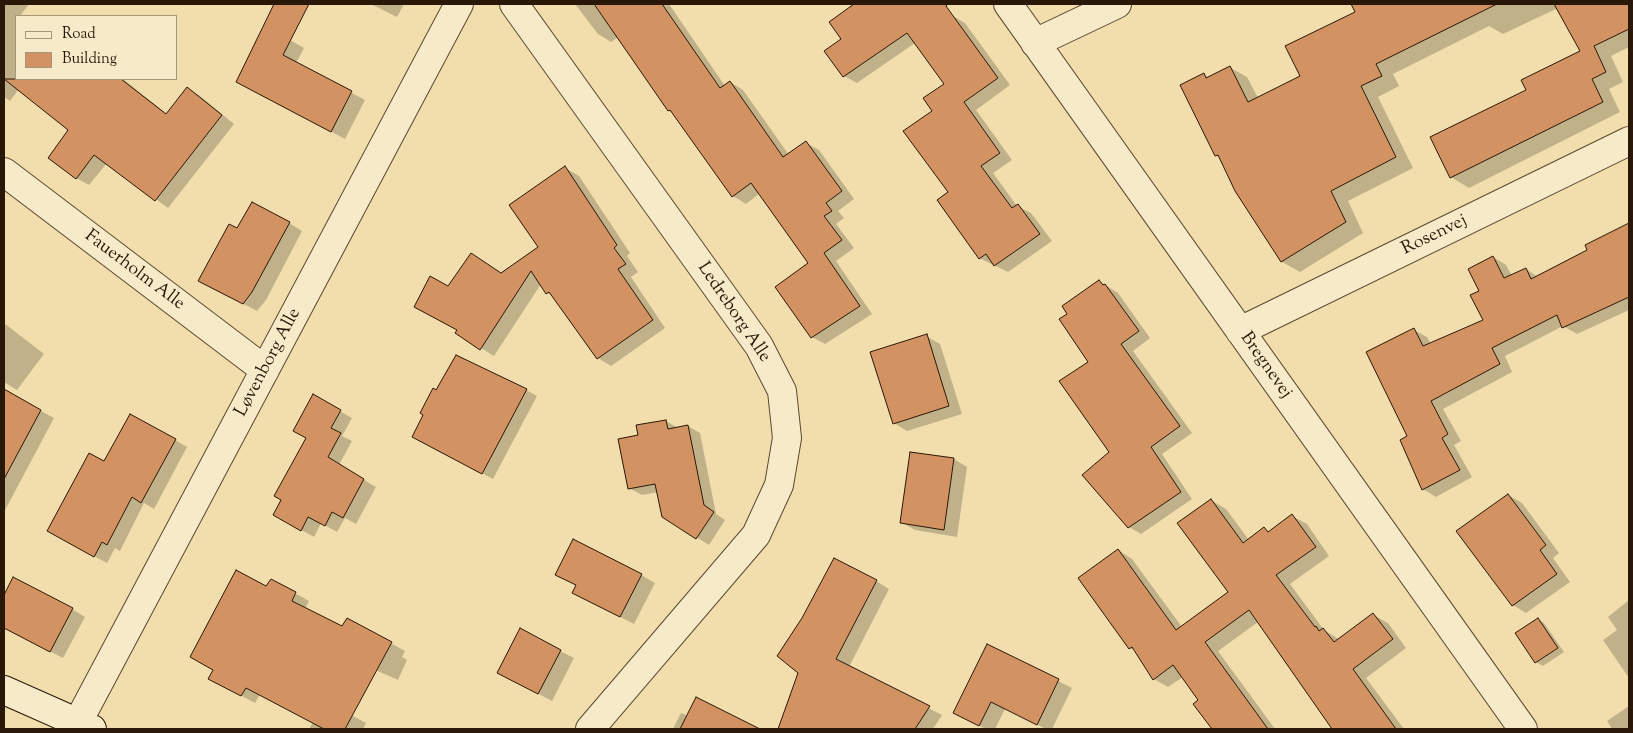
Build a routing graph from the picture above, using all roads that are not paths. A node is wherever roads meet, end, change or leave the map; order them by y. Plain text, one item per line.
1 (459, 4) edge
2 (514, 4) edge
3 (1008, 4) edge
4 (1117, 4) edge
5 (1035, 43) junction
6 (1629, 141) edge
7 (4, 172) edge
8 (1240, 332) junction
9 (265, 370) junction
10 (4, 690) edge
11 (85, 725) edge
12 (590, 729) edge
13 (1523, 729) edge

1 - 9 street, Løvenborg Alle
2 - 12 street, Ledreborg Alle
3 - 5 street, Bregnevej
4 - 5 street
5 - 8 street, Bregnevej
6 - 8 street, Rosenvej
7 - 9 street, Fauerholm Alle
8 - 13 street, Bregnevej
9 - 11 street, Løvenborg Alle
10 - 11 street

